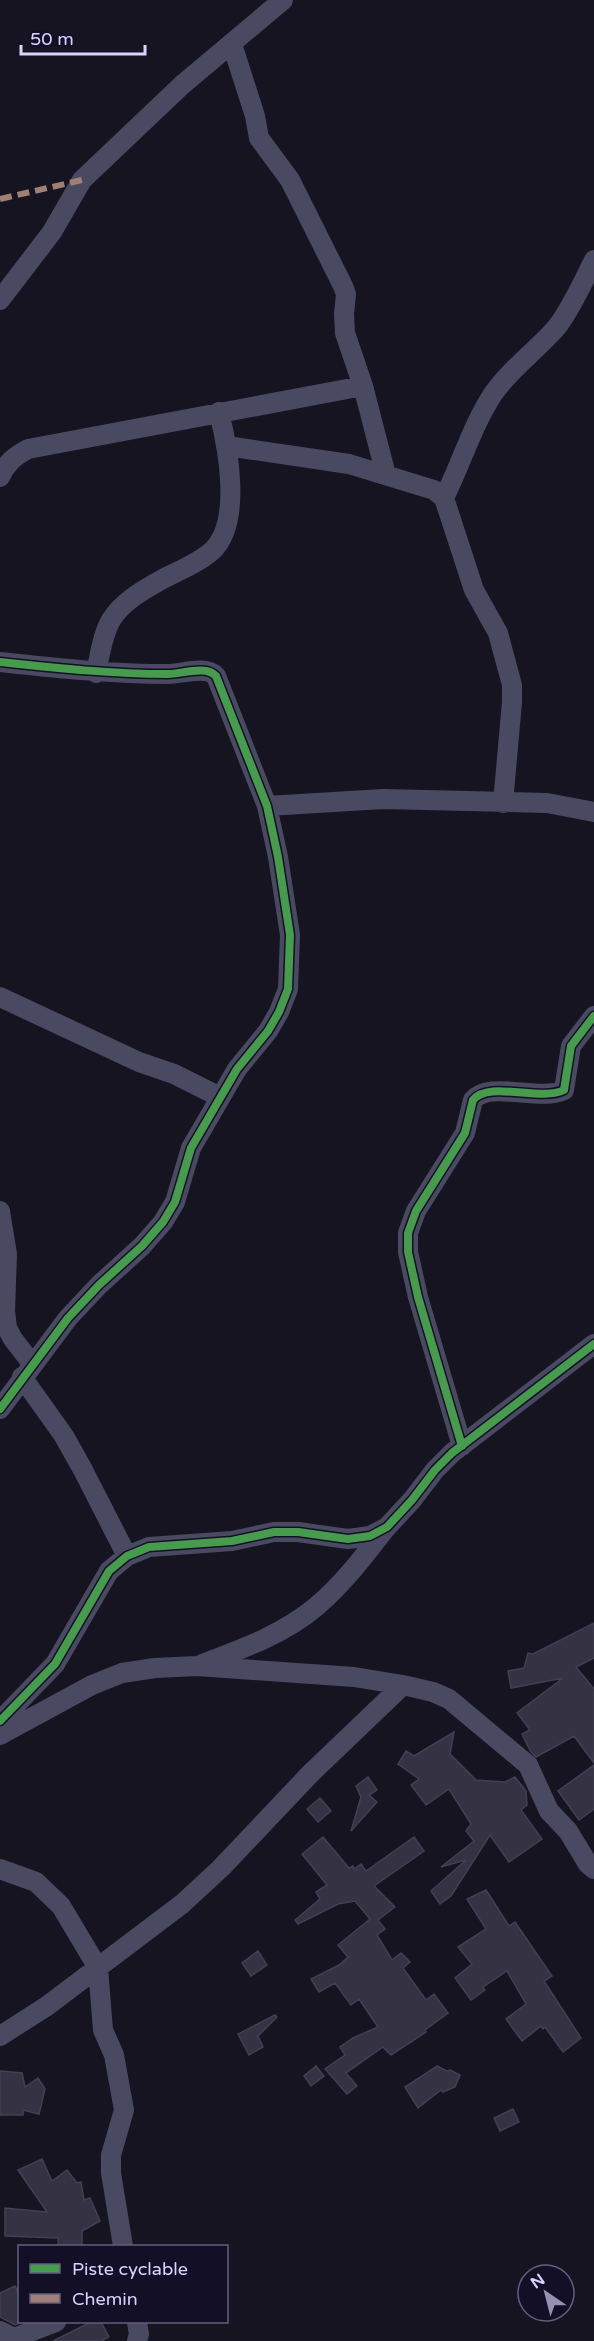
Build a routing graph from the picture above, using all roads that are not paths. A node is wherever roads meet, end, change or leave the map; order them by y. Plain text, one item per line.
1 (283, 0) edge
2 (232, 44) junction
3 (594, 260) edge
4 (0, 300) edge
5 (363, 386) junction
6 (219, 412) junction
7 (227, 446) junction
8 (386, 475) junction
9 (0, 477) edge
10 (444, 498) junction
11 (0, 662) edge
12 (96, 673) junction
13 (503, 803) junction
14 (267, 806) junction
15 (594, 812) edge
16 (0, 997) edge
17 (594, 1016) edge
18 (220, 1097) junction
19 (0, 1211) edge
20 (594, 1344) edge
21 (28, 1371) junction
22 (0, 1409) edge
23 (462, 1446) junction
24 (387, 1527) junction
25 (127, 1556) junction
26 (197, 1666) junction
27 (403, 1685) junction
28 (0, 1721) edge
29 (0, 1735) edge
30 (0, 1869) edge
31 (594, 1869) edge
32 (98, 1968) junction
33 (0, 2036) edge
34 (123, 2245) edge
35 (53, 2323) edge
36 (137, 2323) edge
37 (0, 2331) edge
38 (137, 2341) edge

1 - 2 street
2 - 4 street
2 - 5 street
3 - 10 street
5 - 6 street
5 - 8 street
6 - 7 street
6 - 9 street
7 - 8 street
7 - 12 street
8 - 10 street
10 - 13 street
11 - 12 street
12 - 14 street
13 - 14 street
13 - 15 street
14 - 18 street
16 - 18 street
17 - 23 street
18 - 21 street
19 - 21 street
20 - 23 street
21 - 22 street
21 - 25 street
23 - 24 street
24 - 25 street
24 - 26 street
25 - 28 street
26 - 27 street
26 - 29 street
27 - 31 street
27 - 32 street
30 - 32 street
32 - 33 street
32 - 34 street
35 - 37 street
36 - 38 street

